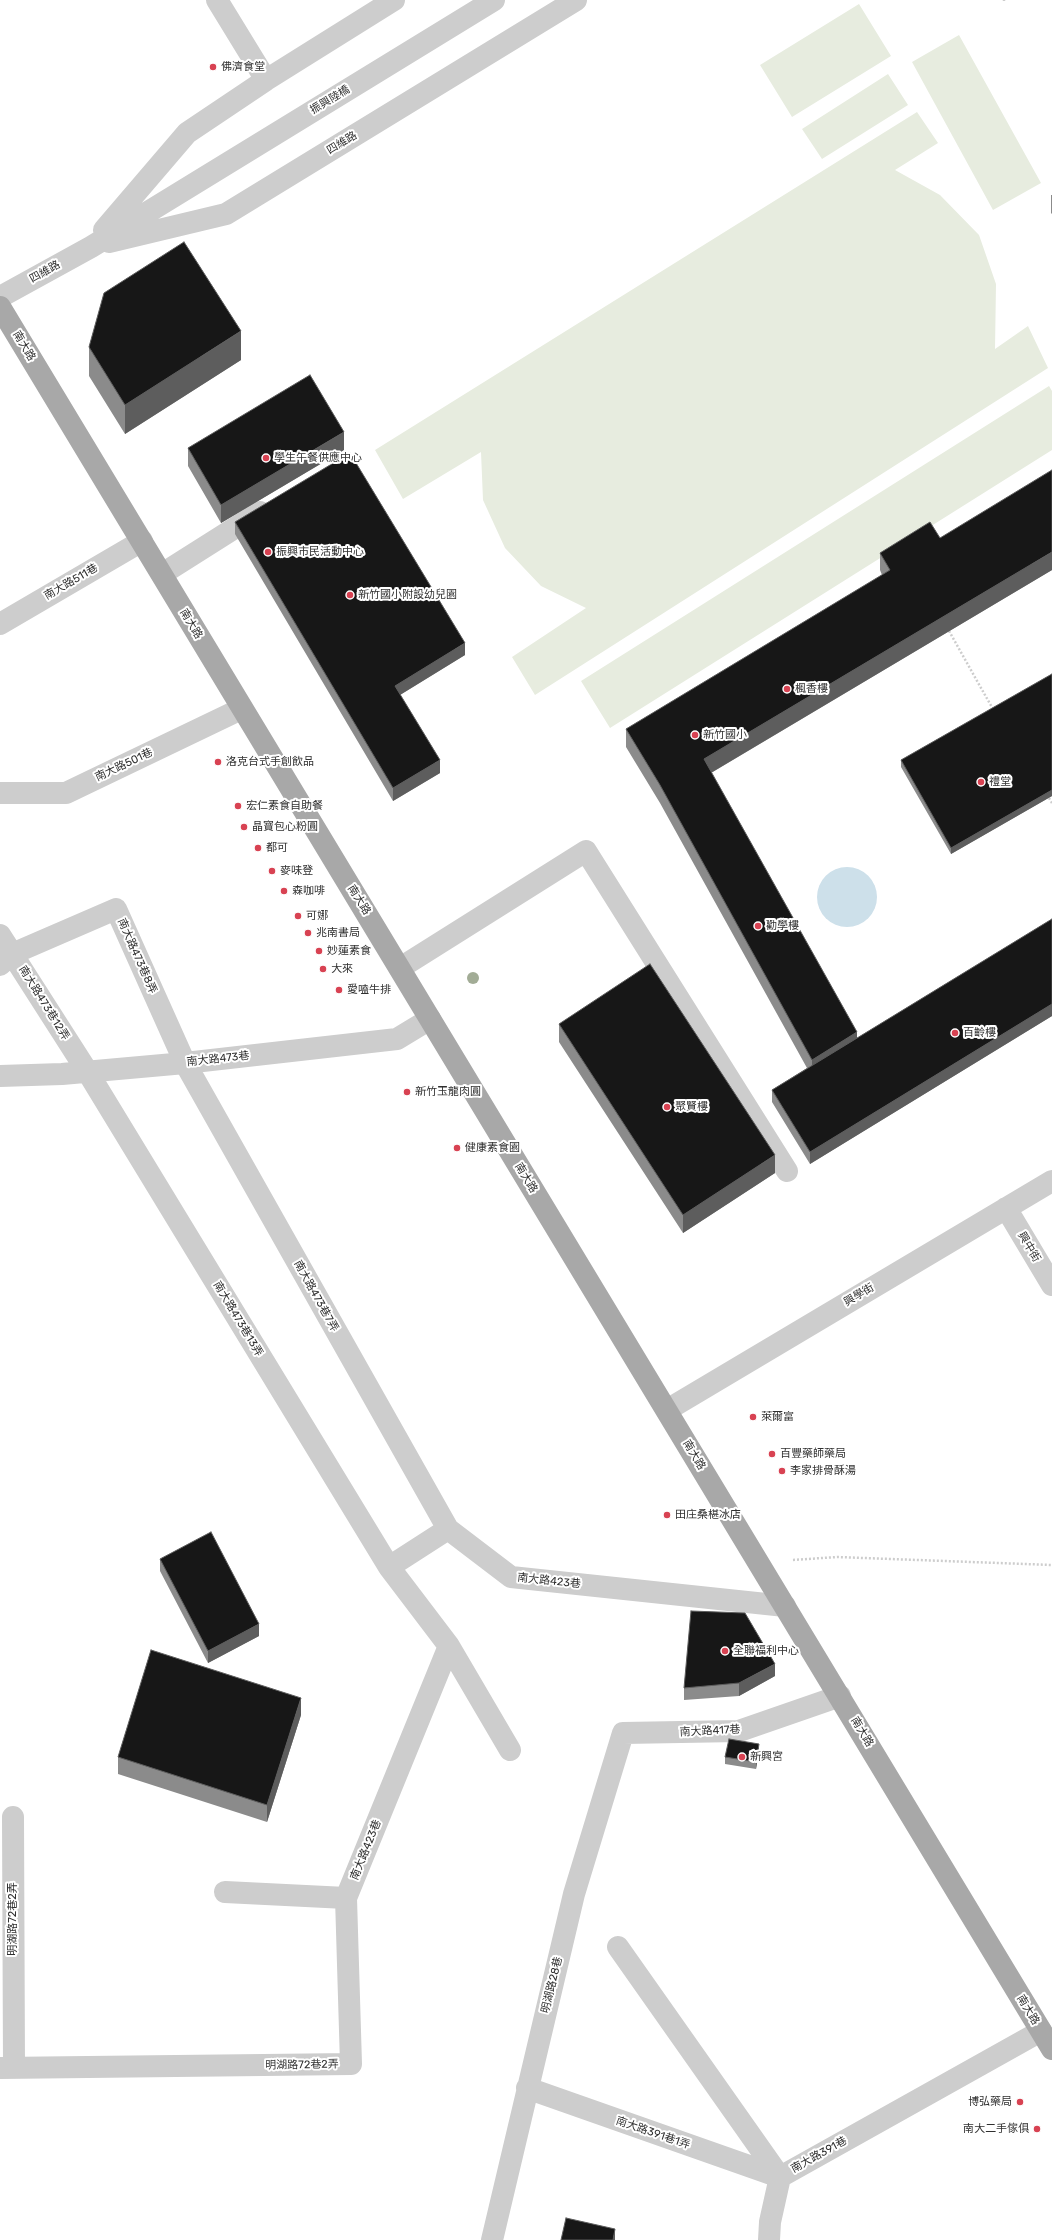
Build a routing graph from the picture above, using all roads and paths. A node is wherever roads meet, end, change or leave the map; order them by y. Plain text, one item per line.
1 (218, 0) edge
2 (394, 0) edge
3 (494, 0) edge
4 (576, 0) edge
5 (266, 80) junction
6 (165, 200) joint
7 (91, 247) junction
8 (0, 297) edge
9 (0, 307) edge
10 (275, 502) edge
11 (142, 541) junction
12 (162, 574) junction
13 (0, 624) edge
14 (949, 631) edge
15 (241, 709) junction
16 (995, 713) edge
17 (0, 793) edge
18 (1050, 798) edge
19 (1052, 803) edge
20 (0, 935) edge
21 (6, 959) edge
22 (400, 968) junction
23 (430, 1019) junction
24 (185, 1063) junction
25 (87, 1072) junction
26 (0, 1076) edge
27 (787, 1171) dead end
28 (1052, 1181) edge
29 (1006, 1208) junction
30 (1052, 1285) edge
31 (667, 1410) junction
32 (448, 1529) junction
33 (759, 1562) junction
34 (1052, 1565) edge
35 (389, 1567) junction
36 (785, 1606) junction
37 (449, 1646) junction
38 (840, 1696) junction
39 (623, 1734) joint
40 (510, 1750) dead end
41 (13, 1817) dead end
42 (225, 1892) dead end
43 (346, 1898) junction
44 (618, 1948) dead end
45 (1041, 2031) junction
46 (1052, 2049) edge
47 (7, 2068) edge
48 (526, 2088) junction
49 (780, 2177) junction
50 (492, 2240) edge
51 (769, 2240) edge

1 - 5 street
2 - 5 street, 四維路
3 - 6 street, 振興陸橋
4 - 7 street, 四維路
5 - 7 street, 四維路
6 - 7 street, 四維路
7 - 8 street, 四維路
9 - 11 main road, 南大路
10 - 12 street
11 - 12 main road, 南大路
11 - 13 street, 南大路511巷
12 - 15 main road, 南大路
14 - 16 path
15 - 17 street, 南大路501巷
15 - 22 main road, 南大路
18 - 19 path
20 - 21 street, 南大路473巷12弄
21 - 24 street, 南大路473巷8弄
21 - 25 street, 南大路473巷12弄
22 - 23 main road, 南大路
22 - 27 street
23 - 24 street, 南大路473巷
23 - 31 main road, 南大路
24 - 25 street, 南大路473巷
24 - 32 street, 南大路473巷7弄
25 - 26 street, 南大路473巷
25 - 35 street, 南大路473巷13弄
28 - 29 street, 興學街
29 - 30 street, 興中街
29 - 31 street, 興學街
31 - 33 main road, 南大路
32 - 35 street
32 - 36 street, 南大路423巷
33 - 34 path
33 - 36 main road, 南大路
35 - 37 street
36 - 38 main road, 南大路
37 - 40 street
37 - 43 street, 南大路423巷
38 - 39 street, 南大路417巷
38 - 45 main road, 南大路
39 - 48 street, 明湖路28巷
41 - 47 street, 明湖路72巷2弄
42 - 43 street
43 - 47 street, 明湖路72巷2弄
44 - 49 street, 南大路391巷
45 - 46 main road, 南大路
45 - 49 street, 南大路391巷
48 - 49 street, 南大路391巷1弄
48 - 50 street, 明湖路28巷
49 - 51 street

